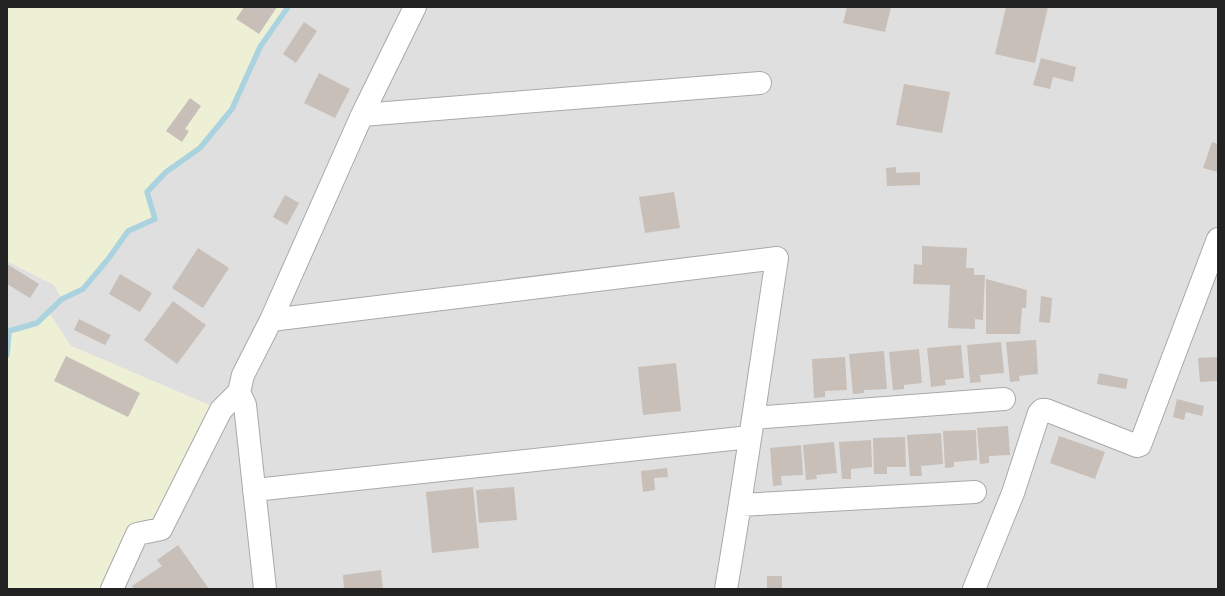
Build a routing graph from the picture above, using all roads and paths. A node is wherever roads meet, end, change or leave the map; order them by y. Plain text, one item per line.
1 (415, 7) edge
2 (760, 83) dead end
3 (362, 115) junction
4 (1217, 242) edge
5 (271, 320) junction
6 (239, 392) junction
7 (1004, 400) dead end
8 (751, 427) junction
9 (254, 490) junction
10 (975, 492) dead end
11 (741, 505) junction
12 (112, 589) edge
13 (265, 589) edge
14 (726, 589) edge
15 (974, 589) edge

1 - 3 street
2 - 3 street
3 - 5 street
4 - 15 street
5 - 6 street
5 - 8 street
6 - 9 street
6 - 12 street
7 - 8 street
8 - 9 street
8 - 11 street
9 - 13 street
10 - 11 street
11 - 14 street

